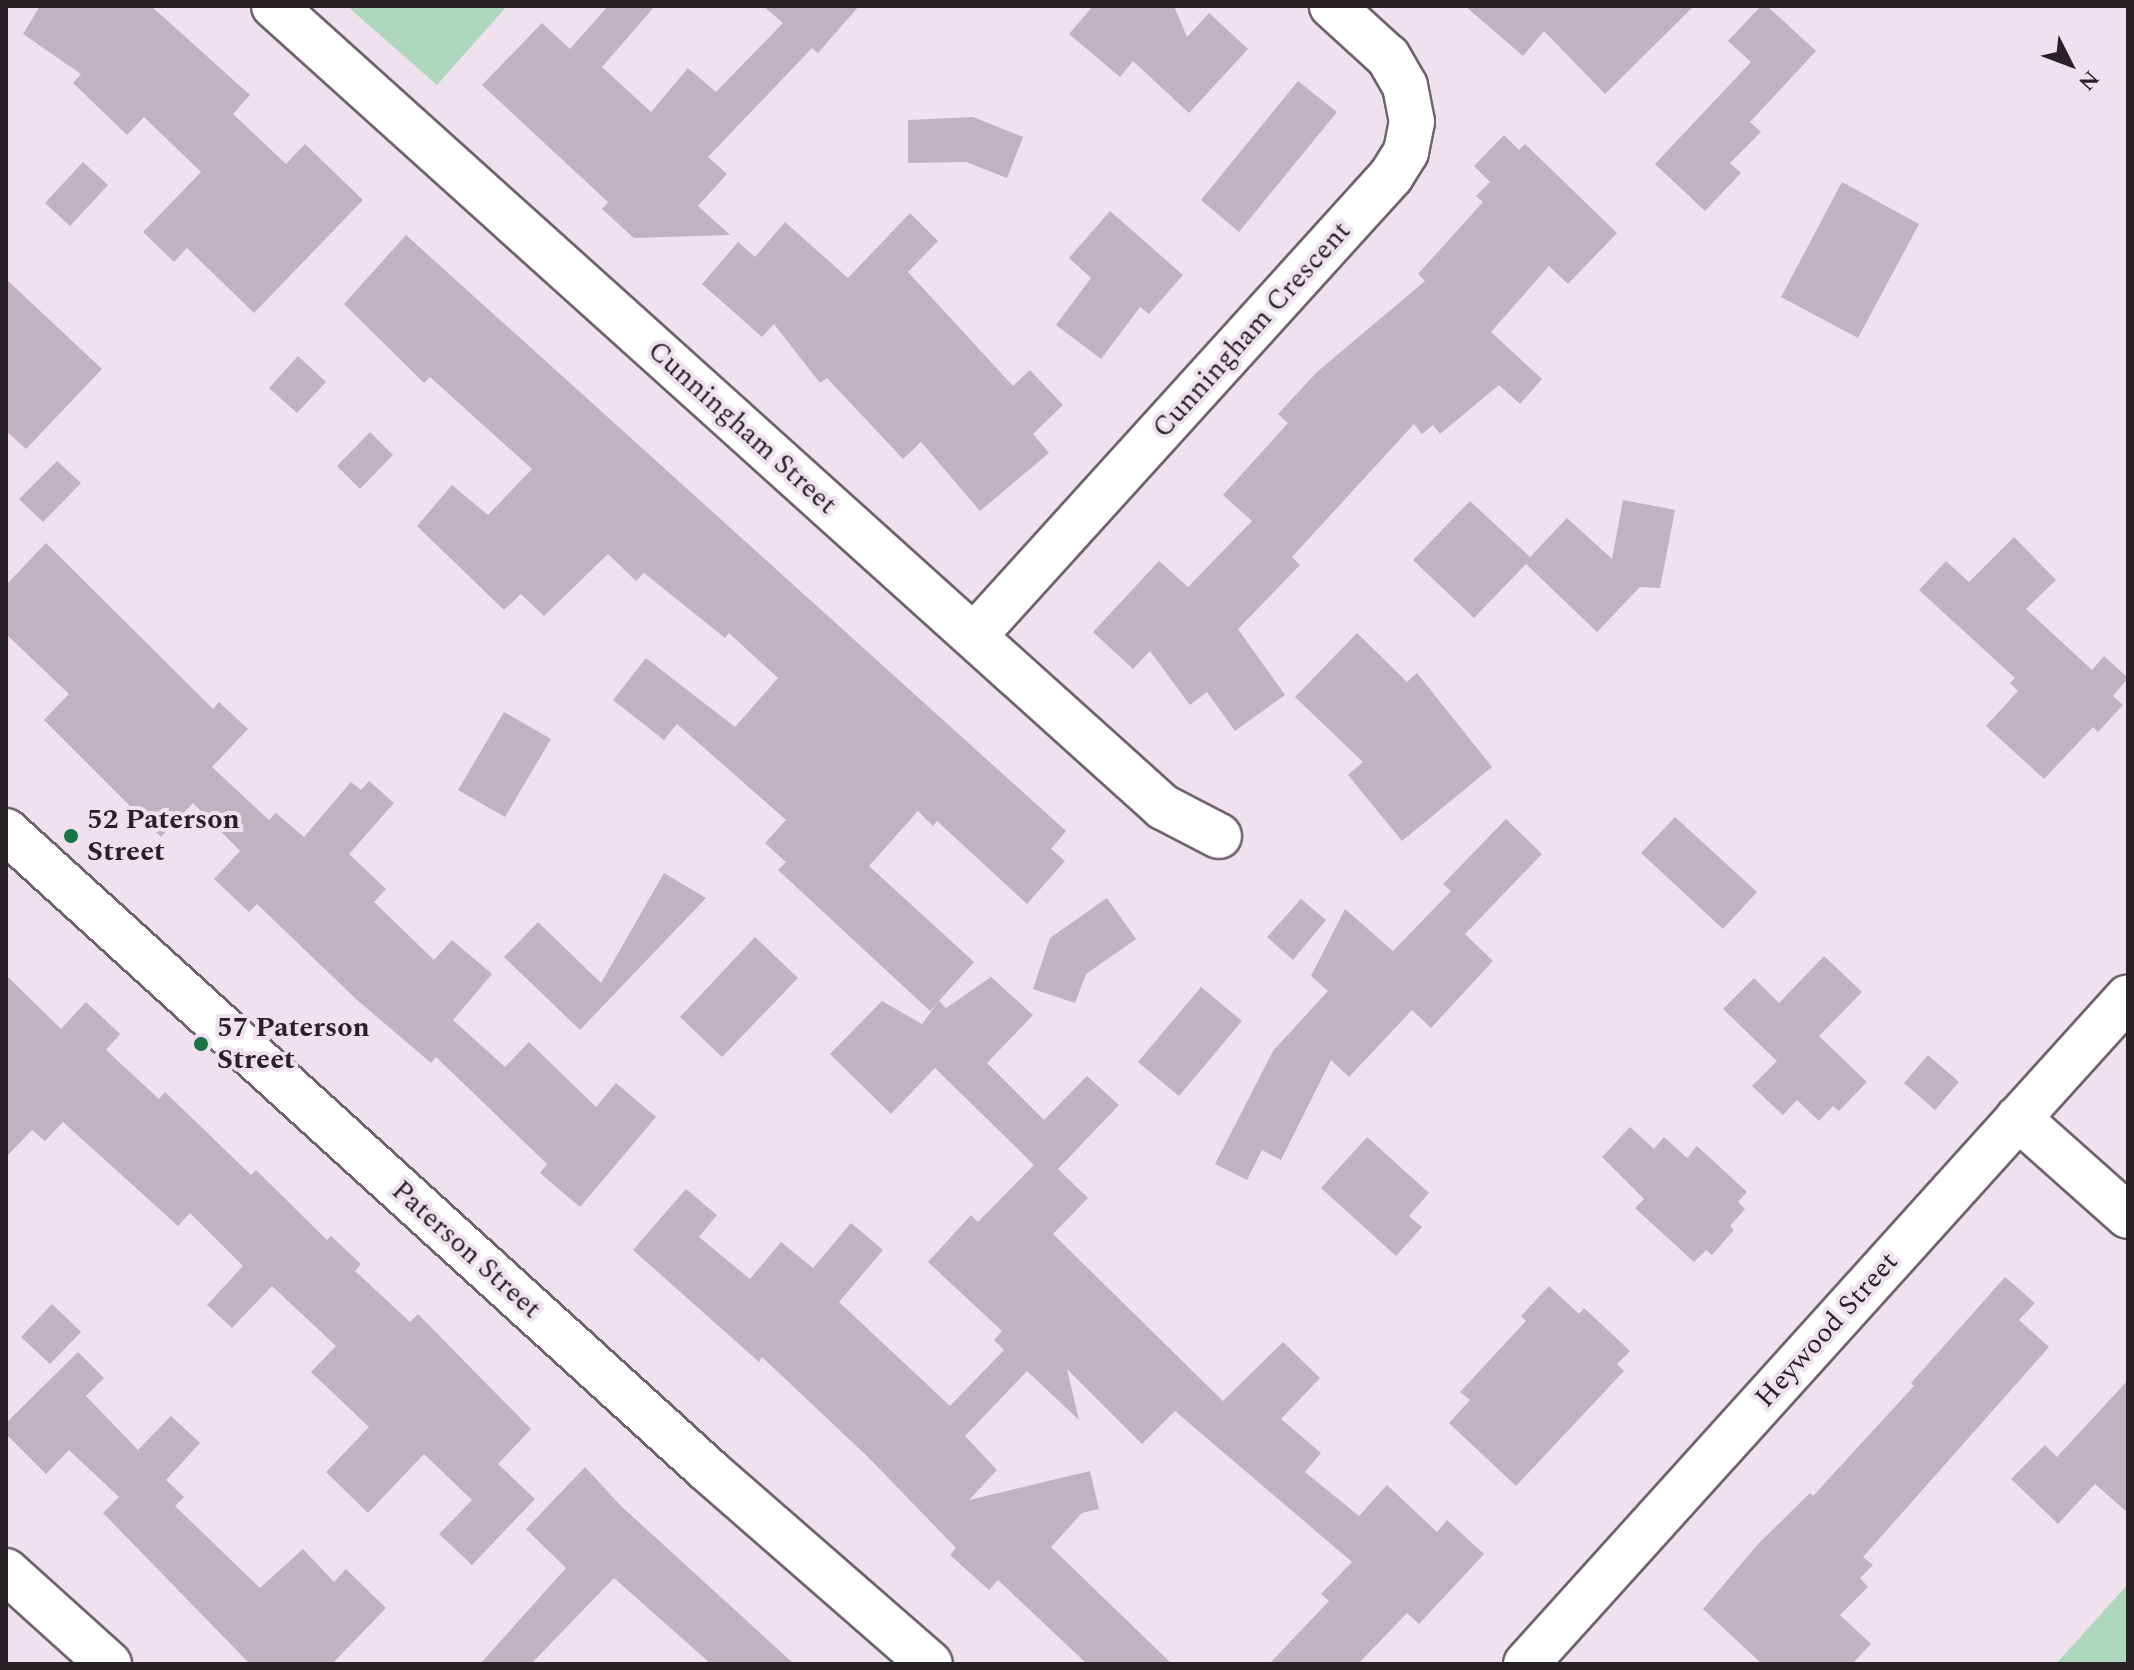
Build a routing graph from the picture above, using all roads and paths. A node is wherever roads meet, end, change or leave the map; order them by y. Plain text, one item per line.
1 (274, 6) edge
2 (1332, 6) edge
3 (974, 636) junction
4 (6, 831) edge
5 (1219, 836) dead end
6 (2128, 997) edge
7 (2018, 1118) junction
8 (2128, 1216) edge
9 (6, 1571) edge
10 (109, 1664) edge
11 (930, 1664) edge
12 (1526, 1664) edge

1 - 3 street, Cunningham Street
2 - 3 street, Cunningham Crescent
3 - 5 street, Cunningham Street
4 - 11 street, Paterson Street
6 - 7 street, Heywood Street
7 - 8 street
7 - 12 street, Heywood Street
9 - 10 street

